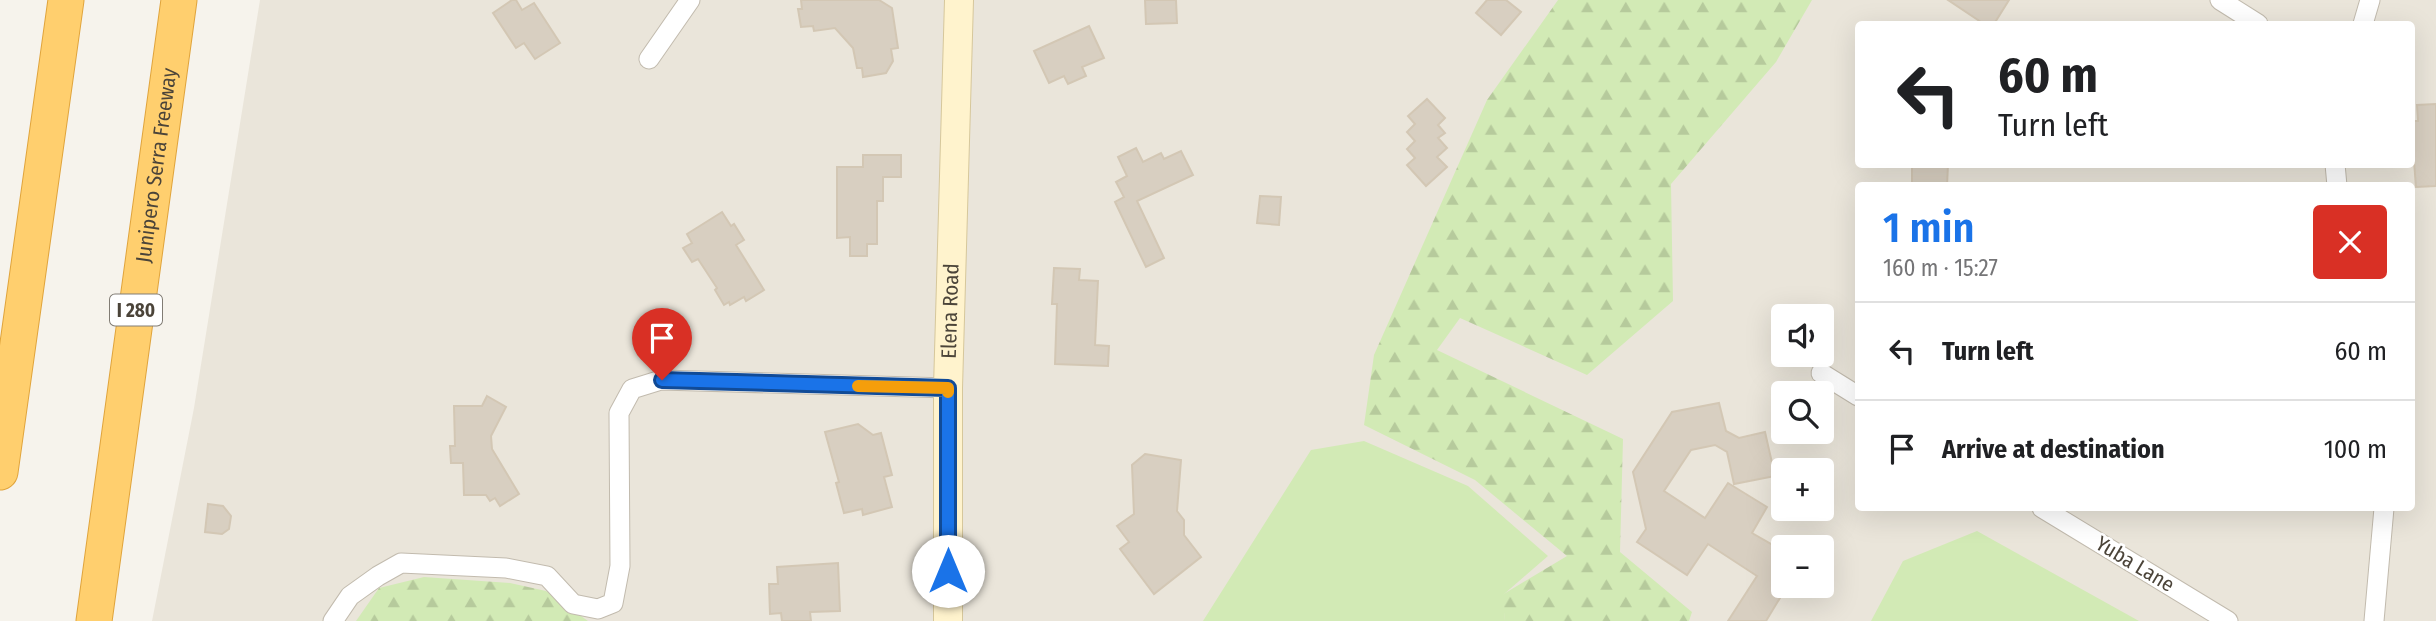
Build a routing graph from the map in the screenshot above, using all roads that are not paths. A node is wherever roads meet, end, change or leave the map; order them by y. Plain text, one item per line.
1 (66, 0) edge
2 (179, 0) edge
3 (690, 0) edge
4 (959, 0) edge
5 (2220, 0) edge
6 (2370, 0) edge
7 (2253, 21) edge
8 (2364, 21) edge
9 (649, 59) dead end
10 (1821, 373) dead end
11 (948, 388) junction
12 (1855, 394) edge
13 (0, 472) edge
14 (2047, 511) edge
15 (2384, 511) edge
16 (94, 621) edge
17 (333, 621) edge
18 (948, 621) edge
19 (2228, 621) edge
20 (2374, 621) edge

1 - 13 highway
2 - 16 highway, Junipero Serra Freeway / I 280
3 - 9 street
4 - 11 street, Elena Road
5 - 7 street
6 - 8 street
10 - 12 street
11 - 17 street
11 - 18 street, Elena Road
14 - 19 street, Yuba Lane
15 - 20 street

